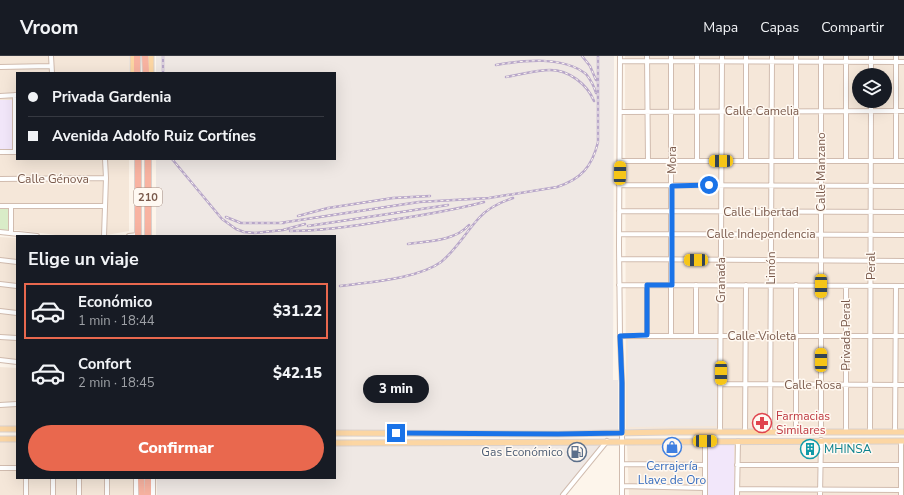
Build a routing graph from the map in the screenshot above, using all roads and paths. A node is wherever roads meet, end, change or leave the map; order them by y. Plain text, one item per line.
1 (51, 56) edge
2 (133, 56) edge
3 (137, 56) edge
4 (146, 56) edge
5 (151, 56) edge
6 (620, 56) edge
7 (647, 56) edge
8 (672, 56) edge
9 (697, 56) edge
10 (722, 56) edge
11 (746, 56) edge
12 (772, 56) edge
13 (796, 56) edge
14 (821, 56) edge
15 (846, 56) edge
16 (871, 56) edge
17 (896, 56) edge
18 (620, 61) junction
19 (647, 61) junction
20 (672, 61) junction
21 (796, 61) junction
22 (697, 62) junction
23 (722, 62) junction
24 (746, 62) junction
25 (772, 62) junction
26 (821, 62) junction
27 (846, 62) junction
28 (871, 62) junction
29 (896, 62) junction
30 (904, 62) edge
31 (52, 66) junction
32 (0, 67) edge
33 (871, 68) edge
34 (52, 72) edge
35 (133, 72) edge
36 (137, 72) edge
37 (146, 72) edge
38 (151, 72) edge
39 (16, 95) edge
40 (0, 96) edge
41 (648, 111) junction
42 (672, 111) junction
43 (698, 111) junction
44 (722, 111) junction
45 (746, 111) junction
46 (772, 111) junction
47 (796, 111) junction
48 (821, 111) junction
49 (846, 111) junction
50 (871, 111) junction
51 (896, 111) junction
52 (904, 111) edge
53 (620, 112) junction
54 (16, 124) edge
55 (0, 152) edge
56 (16, 152) edge
57 (104, 160) edge
58 (137, 160) edge
59 (149, 160) edge
60 (672, 160) junction
61 (620, 161) junction
62 (648, 161) junction
63 (697, 161) junction
64 (721, 161) junction
65 (746, 161) junction
66 (772, 161) junction
67 (796, 161) junction
68 (821, 161) junction
69 (846, 161) junction
70 (871, 161) junction
71 (896, 161) junction
72 (904, 161) edge
73 (106, 178) junction
74 (0, 179) edge
75 (619, 185) junction
76 (722, 185) junction
77 (672, 186) junction
78 (772, 186) junction
79 (821, 186) junction
80 (871, 186) junction
81 (904, 186) edge
82 (0, 206) edge
83 (11, 206) junction
84 (104, 206) junction
85 (619, 211) junction
86 (672, 212) junction
87 (721, 212) junction
88 (771, 212) junction
89 (821, 212) junction
90 (871, 212) junction
91 (904, 212) edge
92 (0, 232) edge
93 (10, 233) junction
94 (619, 234) junction
95 (672, 234) junction
96 (721, 234) junction
97 (771, 234) junction
98 (28, 235) edge
99 (104, 235) edge
100 (138, 235) edge
101 (148, 235) edge
102 (821, 235) junction
103 (871, 235) junction
104 (904, 235) edge
105 (619, 259) junction
106 (0, 260) edge
107 (672, 260) junction
108 (721, 260) junction
109 (771, 260) junction
110 (821, 261) junction
111 (871, 261) junction
112 (904, 261) edge
113 (16, 262) edge
114 (0, 284) edge
115 (619, 285) junction
116 (647, 285) junction
117 (672, 285) junction
118 (696, 285) junction
119 (722, 285) junction
120 (746, 285) junction
121 (771, 285) junction
122 (16, 286) edge
123 (796, 286) junction
124 (821, 286) junction
125 (846, 286) junction
126 (871, 286) junction
127 (896, 286) junction
128 (904, 286) edge
129 (0, 311) edge
130 (16, 313) edge
131 (647, 335) junction
132 (746, 335) junction
133 (620, 336) junction
134 (672, 336) junction
135 (696, 336) junction
136 (721, 336) junction
137 (771, 336) junction
138 (796, 336) junction
139 (821, 336) junction
140 (846, 336) junction
141 (871, 336) junction
142 (896, 336) junction
143 (904, 336) edge
144 (0, 337) edge
145 (16, 338) edge
146 (0, 360) edge
147 (16, 362) edge
148 (721, 384) junction
149 (746, 385) junction
150 (771, 385) junction
151 (796, 385) junction
152 (821, 385) junction
153 (846, 385) junction
154 (871, 385) junction
155 (896, 385) junction
156 (904, 385) edge
157 (0, 404) edge
158 (16, 404) edge
159 (0, 429) edge
160 (16, 429) edge
161 (720, 432) junction
162 (745, 432) junction
163 (770, 432) junction
164 (796, 432) junction
165 (821, 432) junction
166 (846, 432) junction
167 (870, 432) junction
168 (895, 432) junction
169 (904, 432) edge
170 (336, 433) edge
171 (622, 433) junction
172 (0, 439) edge
173 (16, 439) edge
174 (820, 440) junction
175 (607, 441) junction
176 (622, 441) junction
177 (705, 441) junction
178 (738, 441) junction
179 (903, 441) edge
180 (336, 443) edge
181 (622, 464) junction
182 (705, 465) junction
183 (737, 465) junction
184 (820, 465) junction
185 (901, 465) junction
186 (0, 468) edge
187 (16, 468) edge
188 (26, 479) edge
189 (52, 479) edge
190 (79, 479) edge
191 (107, 479) edge
192 (136, 479) edge
193 (141, 479) edge
194 (148, 479) edge
195 (153, 479) edge
196 (622, 486) junction
197 (705, 488) junction
198 (737, 489) junction
199 (820, 490) junction
200 (901, 490) junction
201 (26, 495) edge
202 (53, 495) edge
203 (79, 495) edge
204 (107, 495) edge
205 (136, 495) edge
206 (142, 495) edge
207 (148, 495) edge
208 (153, 495) edge
209 (563, 495) edge
210 (622, 495) edge
211 (705, 495) edge
212 (737, 495) edge
213 (820, 495) edge
214 (901, 495) edge

1 - 31 street
2 - 35 main road
3 - 36 highway
4 - 37 highway
5 - 38 main road
6 - 18 street
7 - 19 street
8 - 20 street, Mora
9 - 22 street
10 - 23 street, Granada
11 - 24 street
12 - 25 street, Limón
13 - 21 street
14 - 26 street, Calle Manzano
15 - 27 street
16 - 28 street
17 - 29 street
18 - 19 street
18 - 53 street
19 - 20 street
19 - 41 street
20 - 22 street
20 - 42 street, Mora
21 - 25 street
21 - 26 street
21 - 47 street
22 - 23 street
22 - 43 street
23 - 24 street
23 - 44 street, Granada
24 - 25 street
24 - 45 street
25 - 46 street, Limón
26 - 27 street
26 - 48 street, Calle Manzano
27 - 28 street
27 - 49 street
28 - 29 street
28 - 33 street
29 - 30 street
29 - 51 street
31 - 32 street
31 - 34 street
39 - 40 street
39 - 54 street
41 - 42 street, Calle Camelia
41 - 53 street, Calle Camelia
41 - 62 street
42 - 43 street, Calle Camelia
42 - 60 street, Mora
43 - 44 street, Calle Camelia
43 - 63 street
44 - 45 street, Calle Camelia
44 - 64 street, Granada
45 - 46 street, Calle Camelia
45 - 65 street
46 - 47 street, Calle Camelia
46 - 66 street, Limón
47 - 48 street, Calle Camelia
47 - 67 street
48 - 49 street, Calle Camelia
48 - 68 street, Calle Manzano
49 - 50 street, Calle Camelia
49 - 69 street
50 - 51 street, Calle Camelia
50 - 70 street, Peral
51 - 52 street, Calle Camelia
51 - 71 street
53 - 61 street
54 - 56 street
55 - 56 street
57 - 73 street
58 - 100 highway, 210
59 - 101 highway, 210
60 - 62 street
60 - 63 street
60 - 77 street, Mora
61 - 62 street
61 - 75 street
63 - 64 street
64 - 65 street
64 - 76 street, Granada
65 - 66 street
66 - 67 street
66 - 78 street, Limón
67 - 68 street
68 - 69 street
68 - 79 street, Calle Manzano
69 - 70 street
70 - 71 street
70 - 80 street, Peral
71 - 72 street
73 - 74 street, Calle Génova
73 - 84 street
75 - 77 street
75 - 85 street
76 - 77 street
76 - 78 street
76 - 87 street, Granada
77 - 86 street, Mora
78 - 79 street
78 - 88 street, Limón
79 - 80 street
79 - 89 street, Calle Manzano
80 - 81 street
80 - 90 street, Peral
82 - 83 street
83 - 84 street
83 - 93 street
84 - 99 street
85 - 86 street, Calle Libertad
85 - 94 street
86 - 87 street, Calle Libertad
86 - 95 street, Mora
87 - 88 street, Calle Libertad
87 - 96 street, Granada
88 - 89 street, Calle Libertad
88 - 97 street, Limón
89 - 90 street, Calle Libertad
89 - 102 street, Calle Manzano
90 - 91 street, Calle Libertad
90 - 103 street, Peral
92 - 93 street
93 - 98 street
94 - 95 street, Calle Independencia
94 - 105 street
95 - 96 street, Calle Independencia
95 - 107 street, Mora
96 - 97 street, Calle Independencia
96 - 108 street, Granada
97 - 102 street, Calle Independencia
97 - 109 street, Limón
102 - 103 street, Calle Independencia
102 - 110 street, Calle Manzano
103 - 104 street, Calle Independencia
103 - 111 street, Peral
105 - 107 street
105 - 115 street
106 - 113 street
107 - 108 street
107 - 117 street, Mora
108 - 109 street
108 - 119 street, Granada
109 - 110 street
109 - 121 street, Limón
110 - 111 street
110 - 124 street, Calle Manzano
111 - 112 street
111 - 126 street, Peral
114 - 122 street
115 - 116 street
115 - 133 street
116 - 117 street
116 - 131 street
117 - 118 street
117 - 134 street, Mora
118 - 119 street
118 - 135 street
119 - 120 street
119 - 136 street, Granada
120 - 121 street
120 - 132 street
121 - 123 street
121 - 137 street, Limón
123 - 124 street
123 - 138 street
124 - 125 street
124 - 139 street, Calle Manzano
125 - 126 street
125 - 140 street, Privada Peral
126 - 127 street
126 - 141 street, Peral
127 - 128 street
127 - 142 street
129 - 130 street
131 - 133 street, Calle Violeta
131 - 134 street, Calle Violeta
132 - 136 street, Calle Violeta
132 - 137 street, Calle Violeta
132 - 149 street
133 - 171 street
134 - 135 street, Calle Violeta
135 - 136 street, Calle Violeta
136 - 148 street, Granada
137 - 138 street, Calle Violeta
137 - 150 street, Limón
138 - 139 street, Calle Violeta
138 - 151 street
139 - 140 street, Calle Violeta
139 - 152 street, Calle Manzano
140 - 141 street, Calle Violeta
140 - 153 street, Privada Peral
141 - 142 street, Calle Violeta
141 - 154 street, Peral
142 - 143 street, Calle Violeta
142 - 155 street
144 - 145 street
146 - 147 street
148 - 149 street, Calle Rosa
148 - 161 street, Granada
149 - 150 street, Calle Rosa
149 - 162 street
150 - 151 street, Calle Rosa
150 - 163 street, Limón
151 - 152 street, Calle Rosa
151 - 164 street
152 - 153 street, Calle Rosa
152 - 165 street, Calle Manzano
153 - 154 street, Calle Rosa
153 - 166 street, Privada Peral
154 - 155 street, Calle Rosa
154 - 167 street, Peral
155 - 156 street, Calle Rosa
155 - 168 street
157 - 158 street
159 - 160 main road
161 - 162 main road
161 - 171 main road
162 - 163 main road
163 - 164 main road
164 - 165 main road
165 - 166 main road
166 - 167 main road
167 - 168 main road
168 - 169 main road
170 - 171 main road
171 - 176 street
172 - 173 main road
174 - 178 main road
174 - 179 main road
174 - 184 street
175 - 176 main road
175 - 180 main road
175 - 209 street
176 - 177 main road
176 - 181 street
177 - 178 main road
177 - 182 street
178 - 183 street
179 - 185 street
181 - 182 street
181 - 196 street
182 - 197 street
183 - 184 street
183 - 198 street
184 - 185 street
184 - 199 street
185 - 200 street
186 - 187 street
188 - 201 street
189 - 202 street
190 - 203 street
191 - 204 street
192 - 205 street
193 - 206 highway
194 - 207 highway
195 - 208 street
196 - 197 street
196 - 210 street
197 - 211 street
198 - 199 street
198 - 212 street
199 - 200 street
199 - 213 street
200 - 214 street

